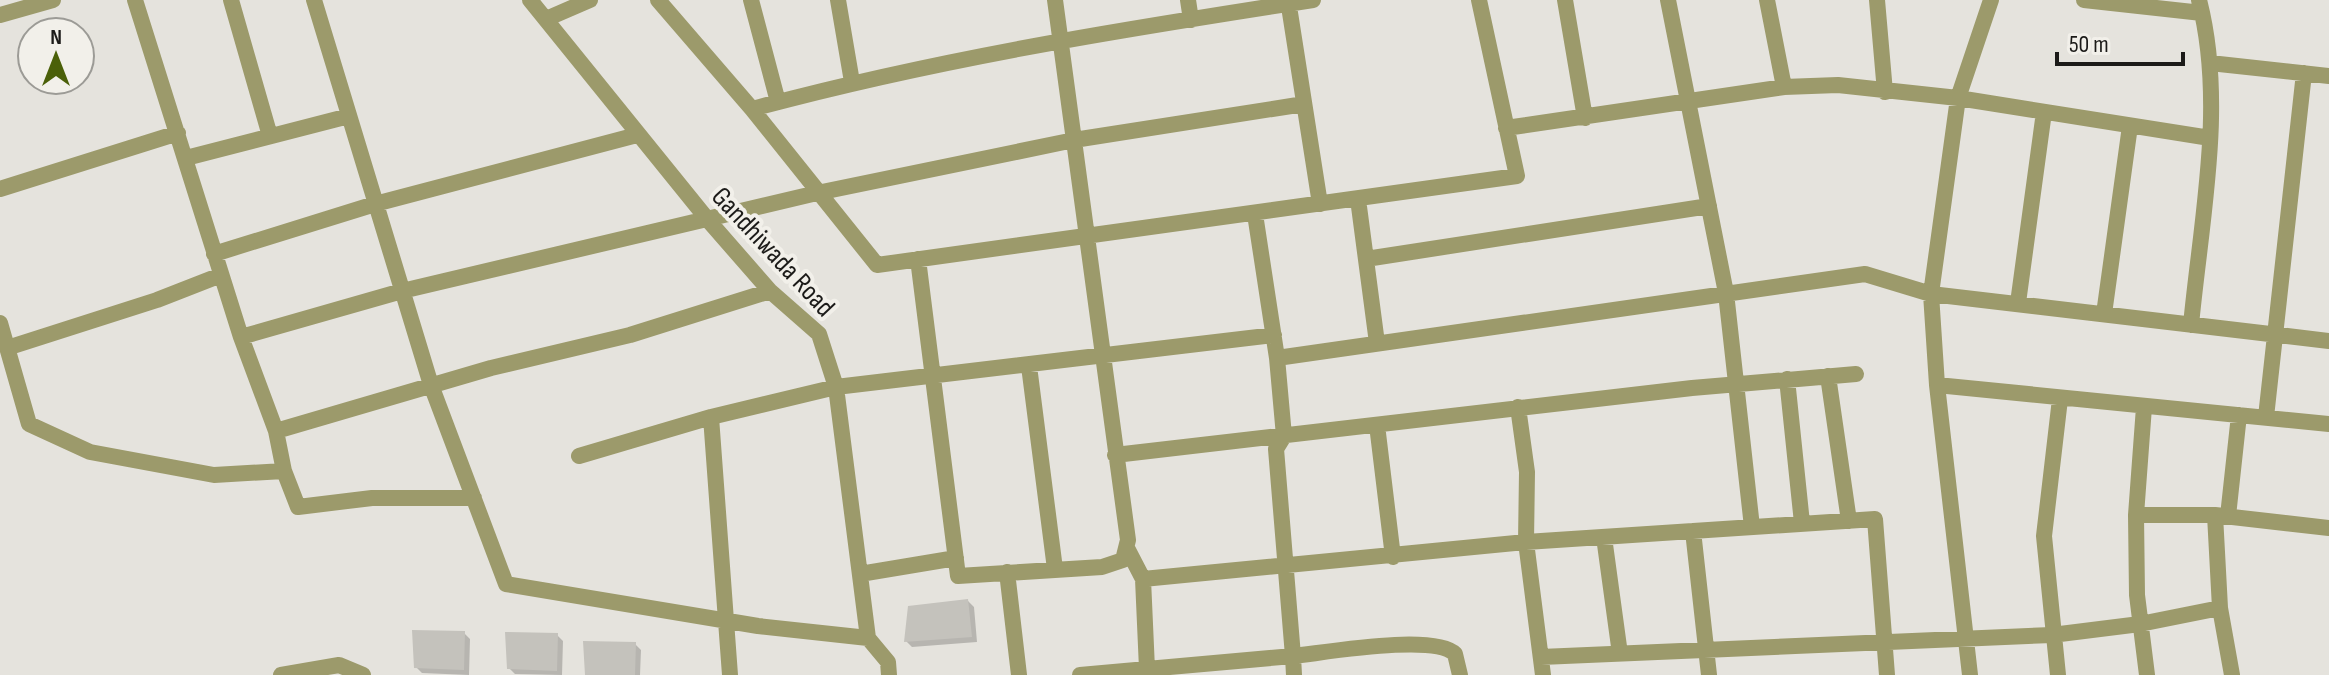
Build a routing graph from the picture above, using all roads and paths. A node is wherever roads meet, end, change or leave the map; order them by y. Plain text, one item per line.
1 (53, 0) edge
2 (135, 0) edge
3 (231, 0) edge
4 (314, 0) edge
5 (530, 0) edge
6 (590, 0) edge
7 (658, 0) edge
8 (751, 0) edge
9 (838, 0) edge
10 (1055, 0) edge
11 (1188, 0) edge
12 (1313, 0) edge
13 (1479, 0) edge
14 (1565, 0) edge
15 (1668, 0) edge
16 (1767, 0) edge
17 (1877, 0) edge
18 (1991, 0) edge
19 (2084, 0) edge
20 (1288, 2) edge
21 (2200, 7) edge
22 (0, 15) edge
23 (546, 19) junction
24 (1191, 20) junction
25 (1061, 40) junction
26 (2210, 63) junction
27 (2304, 73) junction
28 (2329, 76) edge
29 (852, 82) junction
30 (1784, 87) junction
31 (1885, 92) junction
32 (1958, 98) junction
33 (1687, 100) junction
34 (778, 102) junction
35 (1304, 104) junction
36 (752, 109) junction
37 (2044, 112) junction
38 (349, 116) junction
39 (1585, 118) junction
40 (2130, 126) junction
41 (1506, 128) junction
42 (178, 133) junction
43 (637, 135) junction
44 (270, 136) junction
45 (2210, 138) junction
46 (1074, 140) junction
47 (186, 158) junction
48 (0, 189) edge
49 (817, 193) junction
50 (1358, 199) junction
51 (375, 204) junction
52 (1320, 204) junction
53 (1709, 206) junction
54 (1255, 214) junction
55 (708, 220) junction
56 (1087, 236) junction
57 (214, 254) junction
58 (918, 259) junction
59 (1366, 259) junction
60 (221, 275) junction
61 (402, 291) junction
62 (770, 291) junction
63 (1726, 293) junction
64 (1931, 294) junction
65 (2018, 303) junction
66 (2104, 314) junction
67 (0, 323) edge
68 (2191, 325) junction
69 (1274, 335) junction
70 (2276, 336) junction
71 (241, 337) junction
72 (2329, 341) edge
73 (1377, 343) junction
74 (7, 348) junction
75 (1101, 358) junction
76 (1277, 358) junction
77 (1029, 366) junction
78 (1856, 374) dead end
79 (935, 376) junction
80 (1828, 376) junction
81 (1787, 379) junction
82 (1738, 383) junction
83 (431, 385) junction
84 (1937, 385) junction
85 (836, 387) junction
86 (2060, 399) junction
87 (1518, 407) junction
88 (2144, 407) junction
89 (2239, 415) junction
90 (711, 417) junction
91 (2266, 417) junction
92 (2329, 424) edge
93 (1377, 425) junction
94 (276, 431) junction
95 (1284, 436) junction
96 (1115, 455) junction
97 (579, 456) dead end
98 (284, 471) junction
99 (474, 498) junction
100 (2136, 515) junction
101 (2222, 516) junction
102 (1849, 521) junction
103 (1802, 523) junction
104 (1752, 527) junction
105 (2329, 528) edge
106 (1693, 531) junction
107 (1604, 537) junction
108 (1526, 542) junction
109 (1128, 550) junction
110 (1393, 557) junction
111 (956, 558) junction
112 (1282, 566) junction
113 (1055, 569) junction
114 (1007, 572) junction
115 (860, 574) junction
116 (1143, 579) junction
117 (2220, 608) junction
118 (725, 620) junction
119 (2140, 624) junction
120 (2052, 635) junction
121 (868, 638) junction
122 (1965, 639) junction
123 (1882, 643) junction
124 (1705, 651) junction
125 (1620, 654) junction
126 (1293, 656) junction
127 (1541, 657) junction
128 (1147, 669) junction
129 (1186, 670) edge
130 (281, 675) edge
131 (363, 675) edge
132 (730, 675) edge
133 (889, 675) edge
134 (1019, 675) edge
135 (1080, 675) edge
136 (1294, 675) edge
137 (1460, 675) edge
138 (1543, 675) edge
139 (1709, 675) edge
140 (1887, 675) edge
141 (1970, 675) edge
142 (2058, 675) edge
143 (2147, 675) edge
144 (2232, 675) edge

1 - 22 street
2 - 42 street
3 - 44 street
4 - 38 street
5 - 23 street, Gandhiwada Road
6 - 23 street
7 - 36 street
8 - 34 street
9 - 29 street
10 - 25 street
11 - 24 street
12 - 20 street
13 - 41 street
14 - 39 street
15 - 33 street
16 - 30 street
17 - 31 street
18 - 32 street
19 - 21 street
20 - 24 street
20 - 35 street
21 - 26 street
23 - 43 street, Gandhiwada Road
24 - 25 street
25 - 29 street
25 - 46 street
26 - 27 street
26 - 45 street
27 - 28 street
27 - 70 street
29 - 34 street
30 - 31 street
30 - 33 street
31 - 32 street
32 - 37 street
32 - 64 street
33 - 39 street
33 - 53 street
34 - 36 street
35 - 46 street
35 - 52 street
36 - 49 street
37 - 40 street
37 - 65 street
38 - 44 street
38 - 51 street
39 - 41 street
40 - 45 street
40 - 66 street
41 - 50 street
42 - 47 street
42 - 48 street
43 - 51 street
43 - 55 street, Gandhiwada Road
44 - 47 street
45 - 68 street
46 - 49 street
46 - 56 street
47 - 57 street
49 - 55 street
49 - 58 street
50 - 52 street
50 - 59 street
51 - 57 street
51 - 61 street
52 - 54 street
53 - 59 street
53 - 63 street
54 - 56 street
54 - 69 street
55 - 61 street
55 - 62 street, Gandhiwada Road
56 - 58 street
56 - 75 street
57 - 60 street
58 - 79 street
59 - 73 street
60 - 71 street
60 - 74 street
61 - 71 street
61 - 83 street
62 - 83 street
62 - 85 street, Gandhiwada Road
63 - 64 street
63 - 73 street
63 - 82 street
64 - 65 street
64 - 84 street
65 - 66 street
66 - 68 street
67 - 74 street
68 - 70 street
69 - 75 street
69 - 76 street
70 - 72 street
70 - 91 street
71 - 94 street
73 - 76 street
74 - 98 street
75 - 77 street
75 - 96 street
76 - 95 street
77 - 79 street
77 - 113 street
78 - 80 street
79 - 85 street
79 - 111 street
80 - 81 street
80 - 102 street
81 - 82 street
81 - 103 street
82 - 87 street
82 - 104 street
83 - 94 street
83 - 99 street
84 - 86 street
84 - 122 street
85 - 90 street
85 - 115 street, Gandhiwada Road
86 - 88 street
86 - 120 street
87 - 93 street
87 - 108 street
88 - 89 street
88 - 100 street
89 - 91 street
89 - 101 street
90 - 97 street
90 - 118 street
91 - 92 street
93 - 95 street
93 - 110 street
94 - 98 street
95 - 96 street
95 - 112 street
96 - 109 street
98 - 99 street
99 - 118 street
100 - 101 street
100 - 119 street
101 - 105 street
101 - 117 street
102 - 103 street
102 - 123 street
103 - 104 street
104 - 106 street
106 - 107 street
106 - 124 street
107 - 108 street
107 - 125 street
108 - 110 street
108 - 127 street
109 - 113 street
109 - 116 street
110 - 112 street
111 - 114 street
111 - 115 street
112 - 116 street
112 - 126 street
113 - 114 street
114 - 134 street
115 - 121 street, Gandhiwada Road
116 - 128 street
117 - 119 street
117 - 144 street
118 - 121 street
118 - 132 street
119 - 120 street
119 - 143 street
120 - 122 street
120 - 142 street
121 - 133 street
122 - 123 street
122 - 141 street
123 - 124 street
123 - 140 street
124 - 125 street
124 - 139 street
125 - 127 street
126 - 129 street
126 - 136 street
126 - 137 street
127 - 138 street
128 - 129 street
128 - 135 street
130 - 131 street

